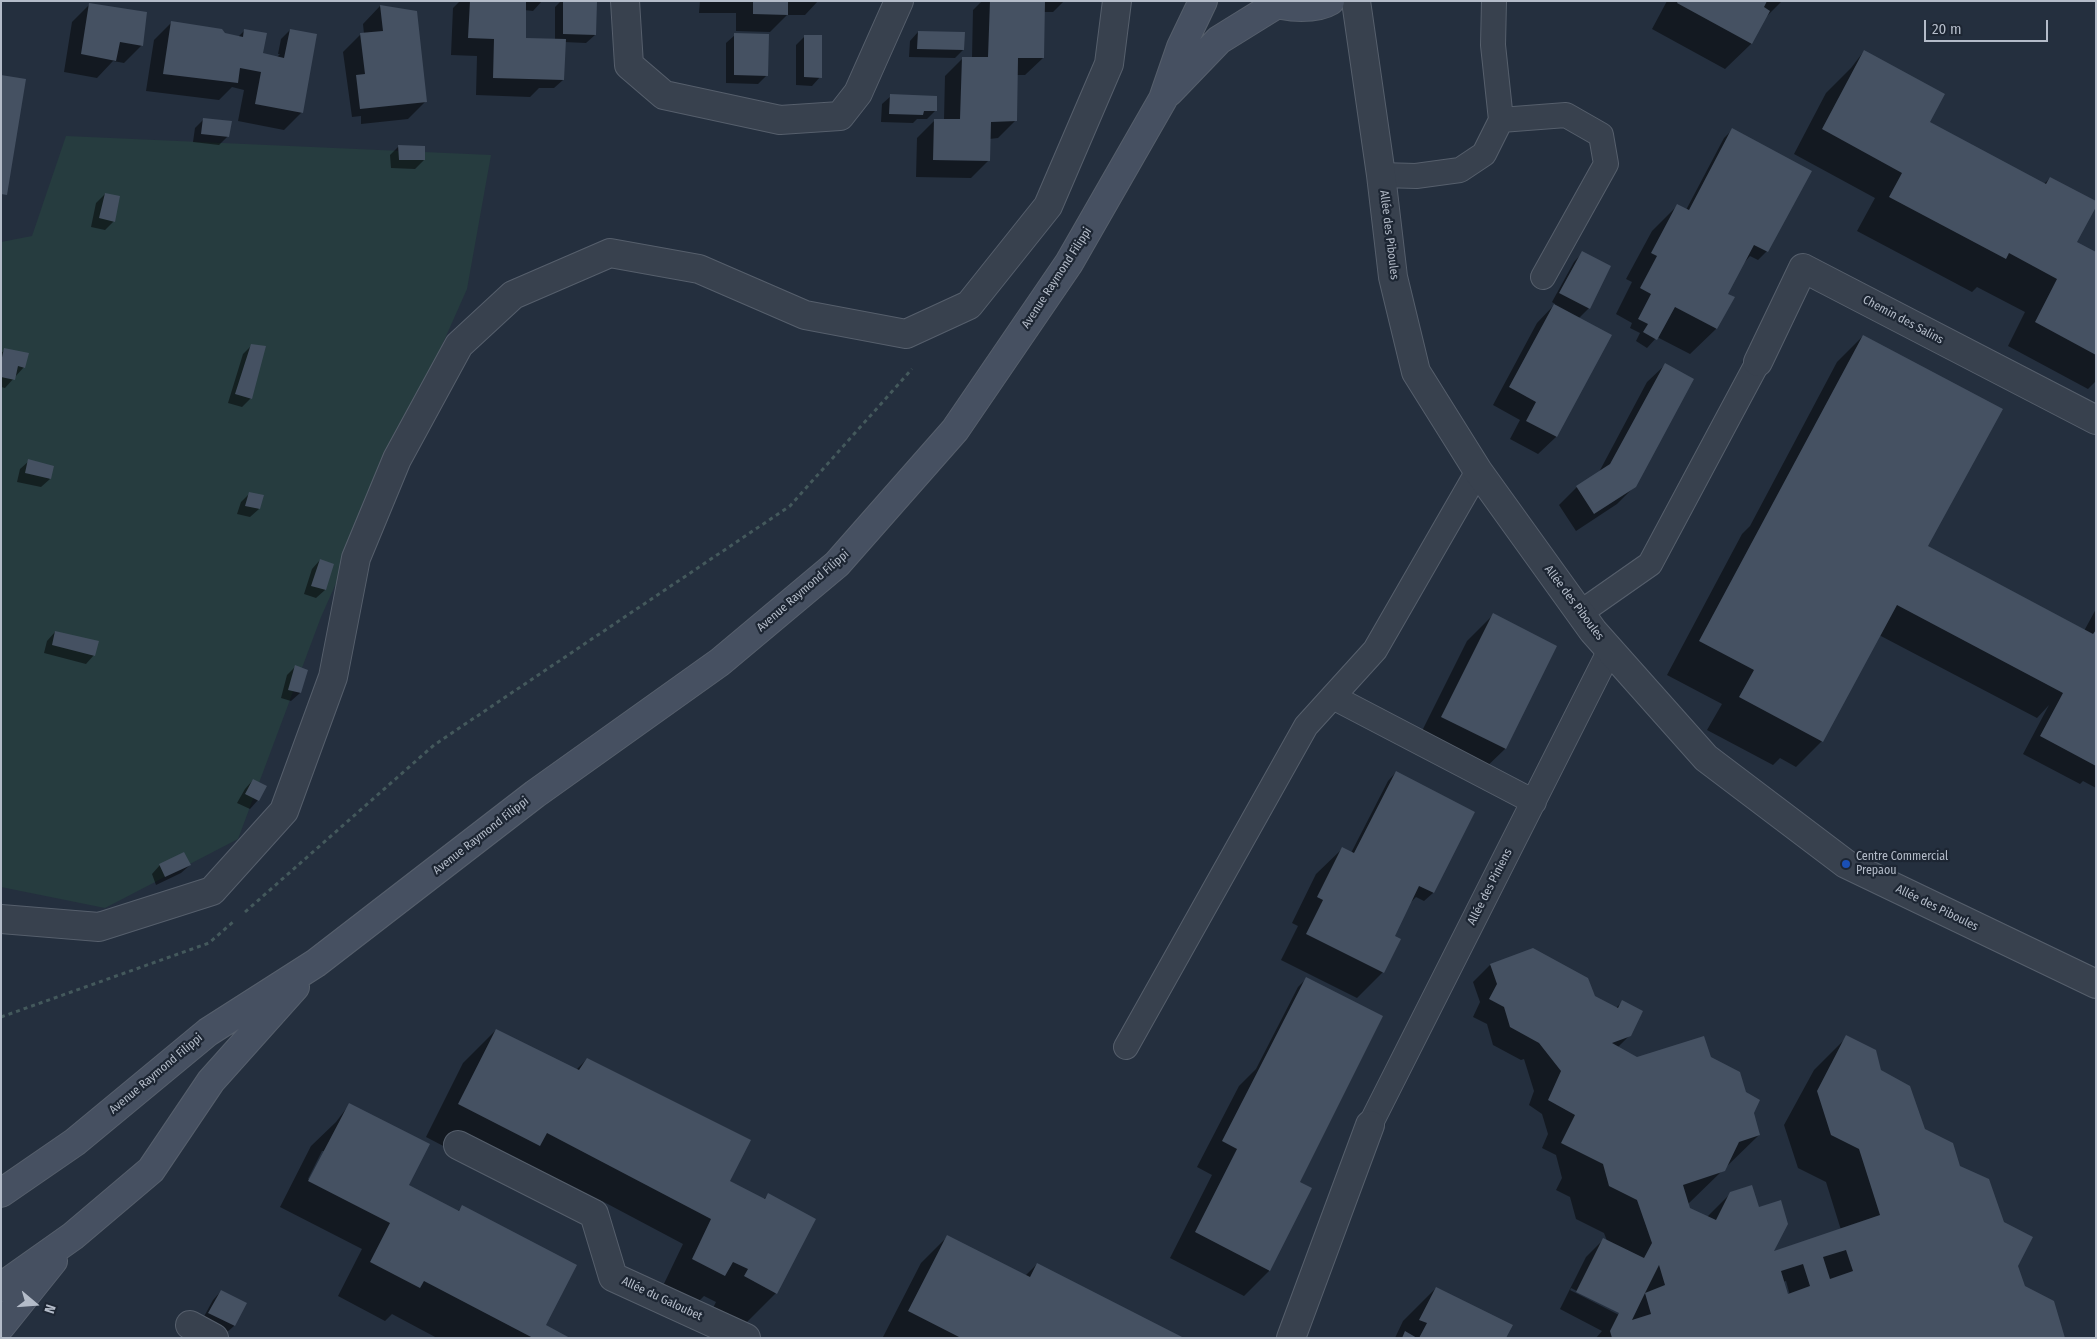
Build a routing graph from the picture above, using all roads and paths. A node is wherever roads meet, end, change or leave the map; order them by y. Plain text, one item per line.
1 (625, 1) edge
2 (899, 1) edge
3 (1117, 1) edge
4 (1203, 1) edge
5 (1330, 1) edge
6 (1356, 1) edge
7 (1494, 1) edge
8 (1274, 3) edge
9 (1163, 99) junction
10 (1501, 120) junction
11 (1381, 175) junction
12 (1543, 277) dead end
13 (1758, 362) joint
14 (916, 364) dead end
15 (2096, 420) edge
16 (1478, 471) junction
17 (1580, 613) junction
18 (1610, 650) junction
19 (1333, 697) junction
20 (1534, 802) junction
21 (1, 919) edge
22 (316, 963) junction
23 (2096, 984) edge
24 (1, 1016) edge
25 (1126, 1047) dead end
26 (1370, 1125) joint
27 (458, 1145) dead end
28 (1, 1193) edge
29 (72, 1236) junction
30 (1, 1287) edge
31 (190, 1325) dead end
32 (1, 1326) edge
33 (214, 1338) edge
34 (746, 1338) edge
35 (1291, 1338) edge

1 - 2 street
3 - 21 street
4 - 9 main road, Avenue Raymond Filippi
5 - 8 main road
6 - 11 street, Allée des Piboules
7 - 10 lane
8 - 9 main road, Avenue Raymond Filippi
9 - 22 main road, Avenue Raymond Filippi
10 - 11 lane
10 - 12 lane
11 - 16 street, Allée des Piboules
13 - 15 street, Chemin des Salins
13 - 17 lane
14 - 24 path
16 - 17 street, Allée des Piboules
16 - 19 lane
17 - 18 street, Allée des Piboules
18 - 20 lane, Allée des Piniens
18 - 23 street, Allée des Piboules
19 - 20 lane
19 - 25 lane
20 - 26 lane, Allée des Piniens
22 - 28 main road, Avenue Raymond Filippi
22 - 29 main road, Avenue Raymond Filippi
26 - 35 street
27 - 34 street, Allée du Galoubet
29 - 30 main road, Avenue Raymond Filippi
29 - 32 main road, Avenue Raymond Filippi
31 - 33 street

